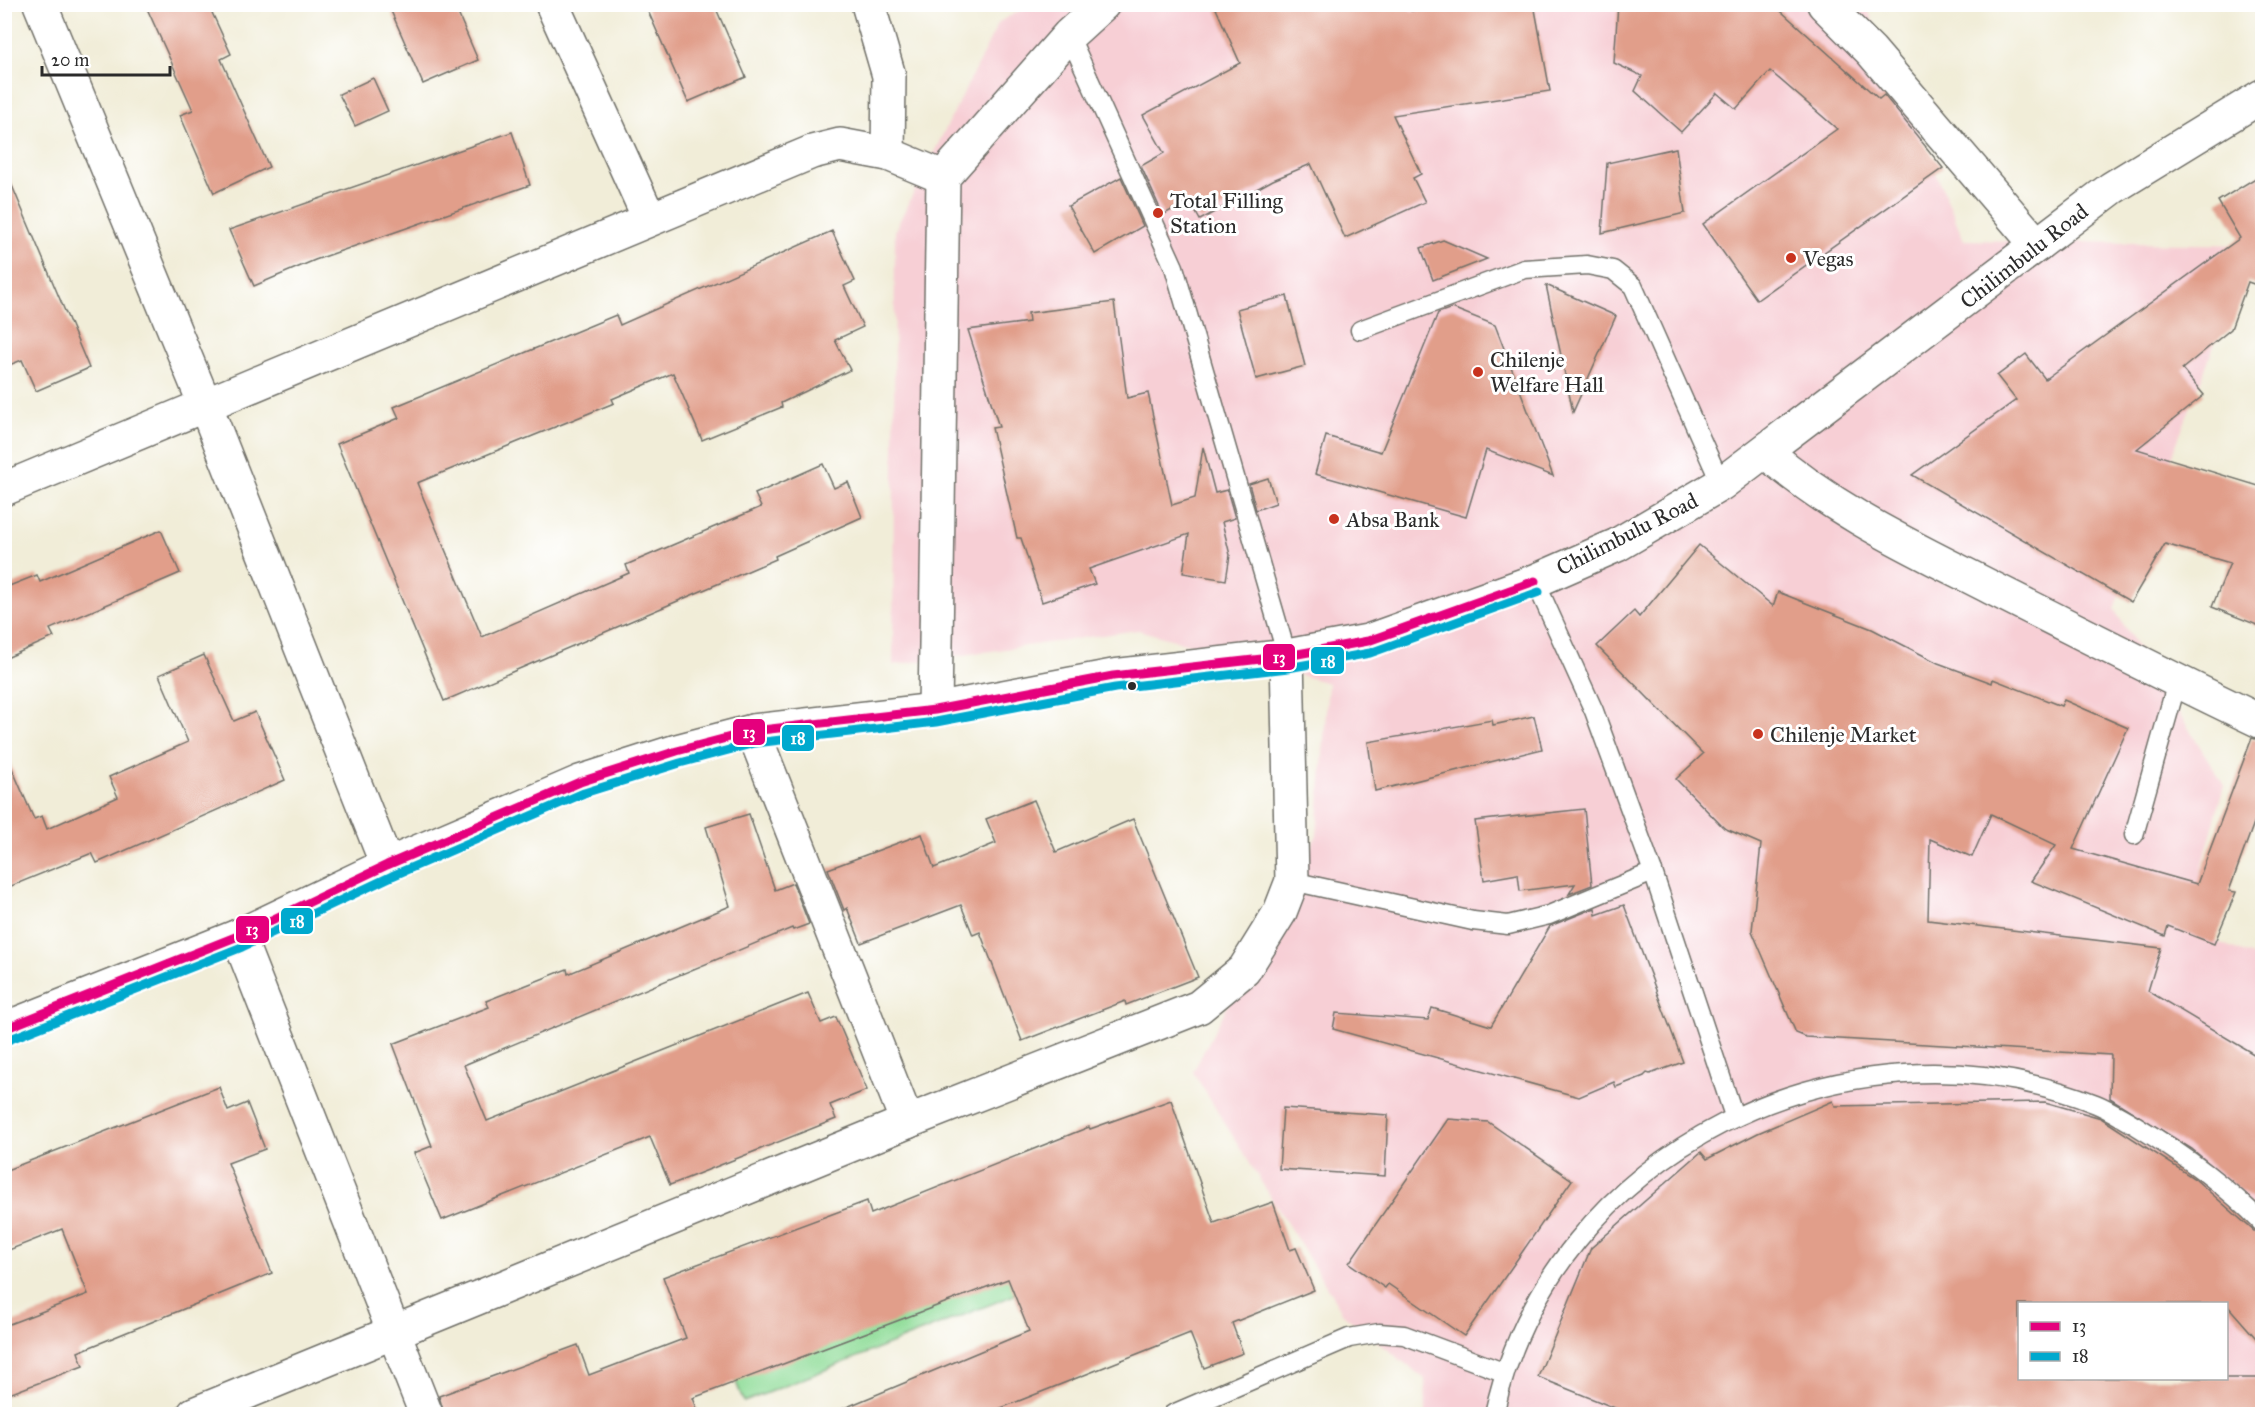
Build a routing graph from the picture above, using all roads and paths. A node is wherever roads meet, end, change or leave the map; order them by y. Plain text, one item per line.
1 (40, 4) edge
2 (552, 4) edge
3 (868, 4) edge
4 (1103, 4) edge
5 (1824, 4) edge
6 (1069, 34) junction
7 (2262, 96) edge
8 (888, 154) junction
9 (943, 177) junction
10 (649, 218) junction
11 (2037, 245) junction
12 (1360, 330) dead end
13 (206, 407) junction
14 (1766, 452) junction
15 (1721, 484) junction
16 (4, 489) edge
17 (1535, 581) junction
18 (1287, 656) junction
19 (2177, 681) junction
20 (934, 710) junction
21 (2262, 722) edge
22 (753, 731) junction
23 (2134, 835) dead end
24 (387, 866) junction
25 (1653, 872) junction
26 (1292, 881) junction
27 (238, 936) junction
28 (4, 1029) edge
29 (1734, 1116) junction
30 (907, 1122) junction
31 (2262, 1223) edge
32 (392, 1335) junction
33 (1503, 1372) junction
34 (194, 1414) edge
35 (426, 1414) edge
36 (1173, 1414) edge
37 (1494, 1414) edge

1 - 13 street
2 - 10 street
3 - 8 street
4 - 6 street
5 - 11 street
6 - 9 street
6 - 18 lane
7 - 11 street, Chilimbulu Road
8 - 9 street
8 - 10 street
9 - 20 street
10 - 13 street
11 - 14 street, Chilimbulu Road
12 - 15 lane
13 - 16 street
13 - 24 street
14 - 15 street, Chilimbulu Road
14 - 19 street
15 - 17 street, Chilimbulu Road
17 - 18 street, Chilimbulu Road
17 - 25 lane
18 - 20 street, Chilimbulu Road
18 - 26 street
19 - 21 street
19 - 23 lane
20 - 22 street, Chilimbulu Road
22 - 24 street, Chilimbulu Road
22 - 30 street
24 - 27 street, Chilimbulu Road
25 - 26 lane
25 - 29 lane
26 - 30 street
27 - 28 street, Chilimbulu Road
27 - 32 street
29 - 31 lane
29 - 33 lane
30 - 32 street
32 - 34 street
32 - 35 street
33 - 36 lane
33 - 37 lane

